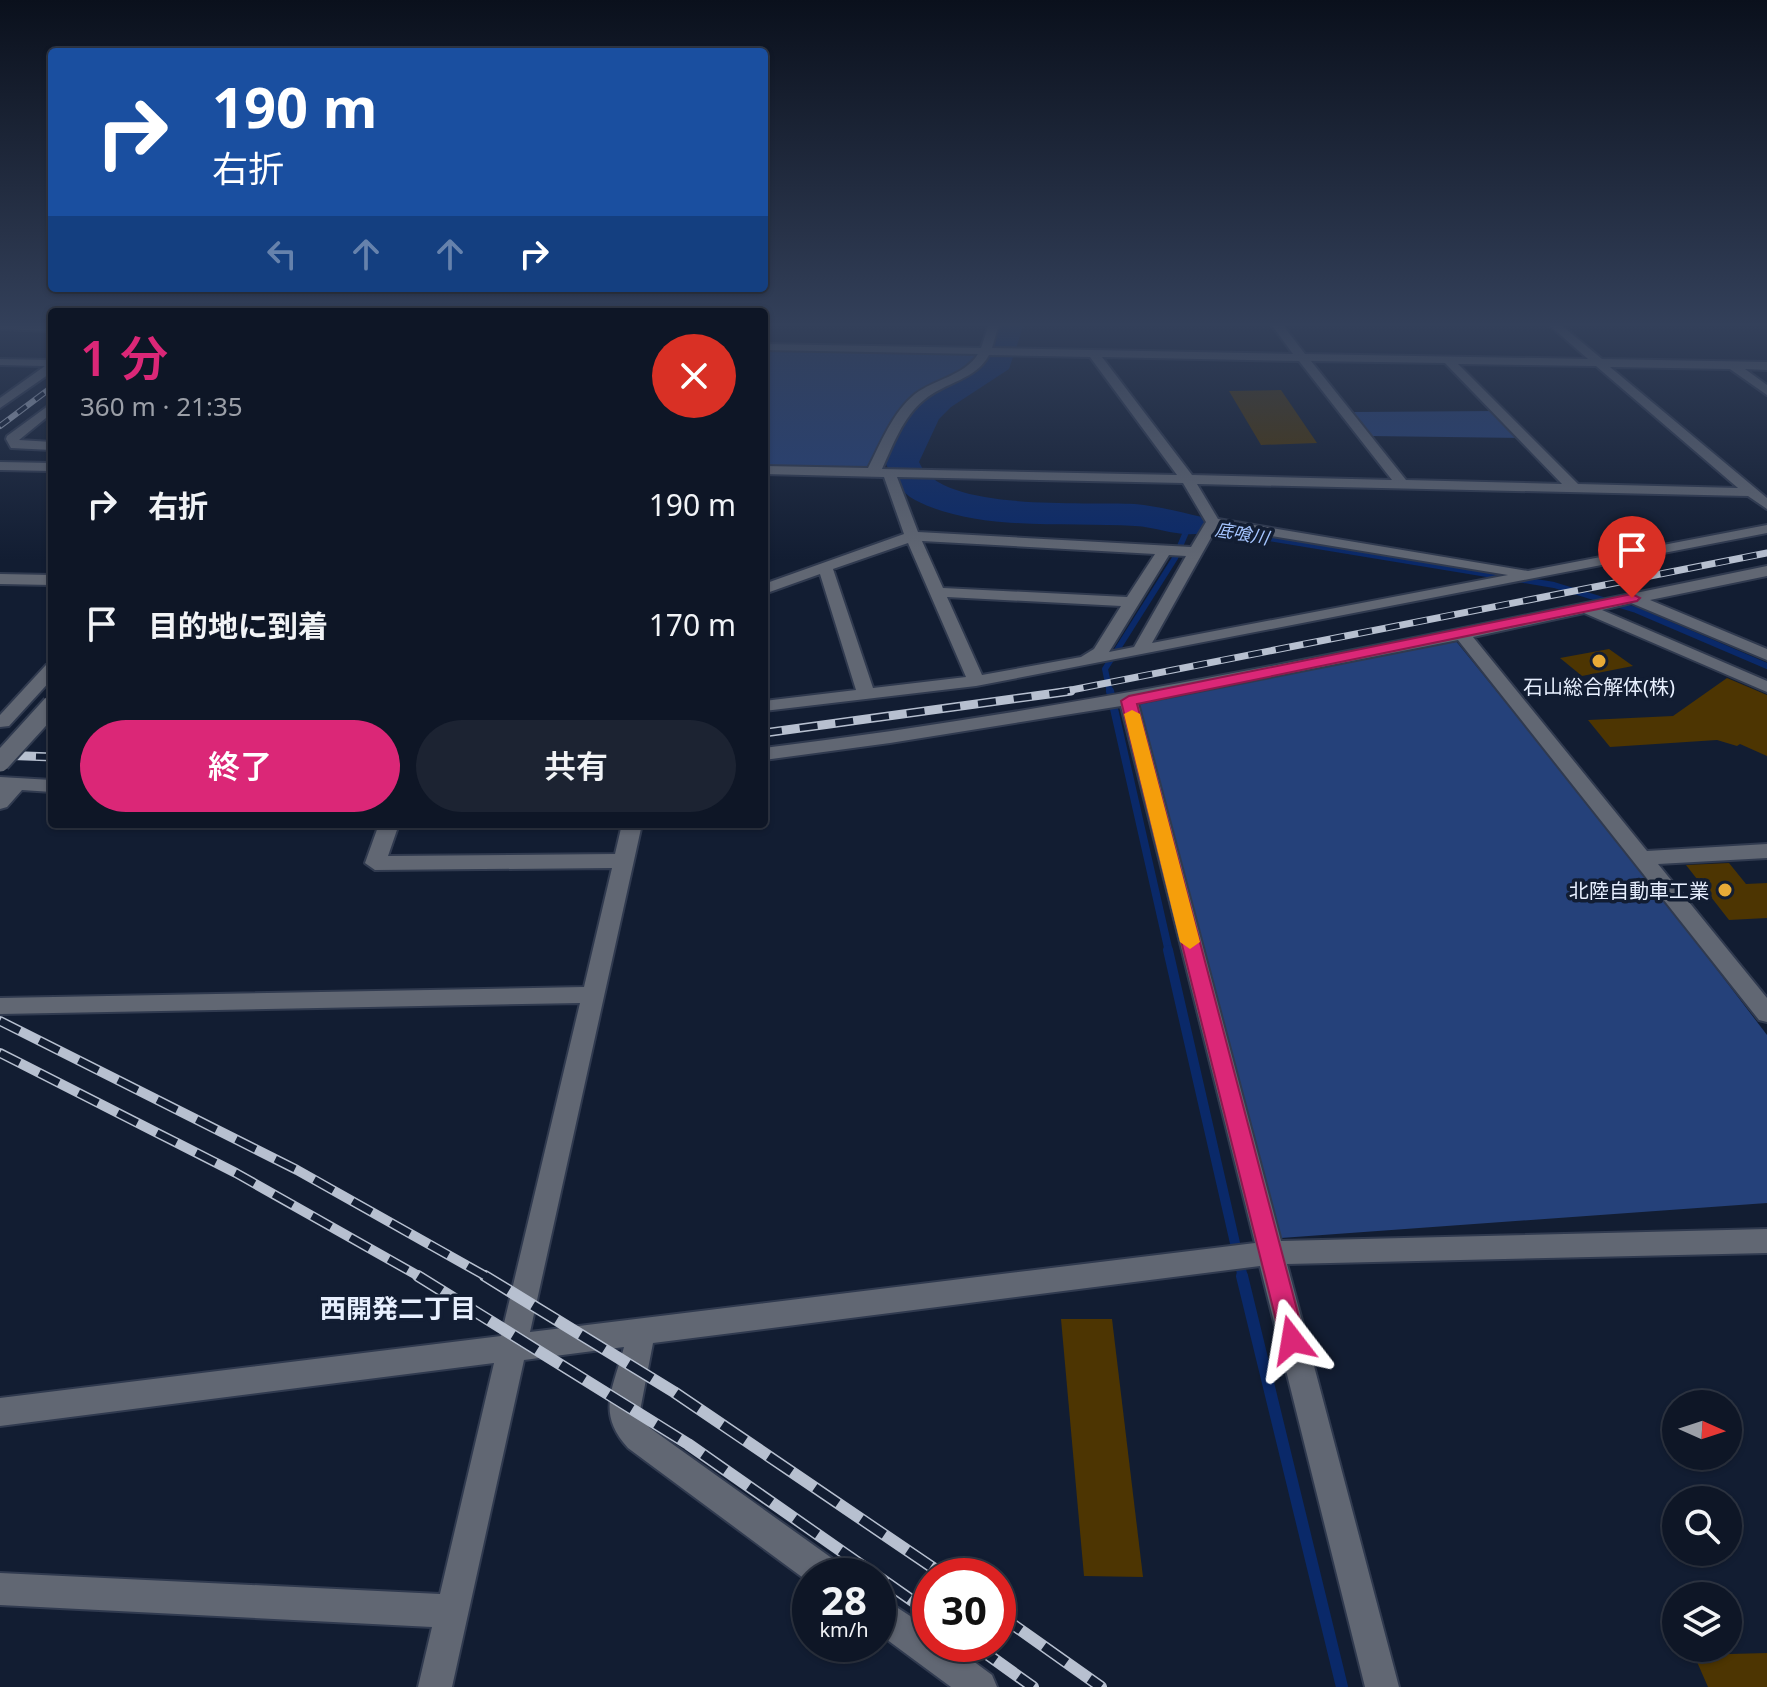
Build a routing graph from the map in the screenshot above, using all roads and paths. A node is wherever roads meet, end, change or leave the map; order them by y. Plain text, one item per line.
1 (913, 403) edge
2 (1130, 403) edge
3 (1337, 403) edge
4 (1490, 403) edge
5 (1646, 403) edge
6 (48, 410) edge
7 (48, 446) edge
8 (0, 456) edge
9 (48, 456) edge
10 (0, 466) edge
11 (48, 467) edge
12 (768, 470) edge
13 (881, 473) junction
14 (1188, 480) junction
15 (1402, 484) junction
16 (1574, 488) junction
17 (1752, 492) junction
18 (1767, 505) edge
19 (1213, 522) junction
20 (1767, 529) edge
21 (912, 536) junction
22 (1165, 550) junction
23 (1196, 552) junction
24 (825, 567) junction
25 (1767, 571) edge
26 (1533, 574) junction
27 (0, 579) edge
28 (48, 580) edge
29 (768, 588) edge
30 (937, 592) junction
31 (1632, 598) junction
32 (1132, 602) junction
33 (1585, 608) junction
34 (1461, 633) junction
35 (1139, 652) junction
36 (1767, 655) edge
37 (1086, 661) junction
38 (48, 673) edge
39 (976, 681) junction
40 (1767, 687) edge
41 (866, 694) junction
42 (1129, 701) junction
43 (768, 706) edge
44 (48, 709) edge
45 (1, 722) edge
46 (48, 723) edge
47 (768, 753) edge
48 (0, 762) edge
49 (8, 784) edge
50 (48, 786) edge
51 (0, 803) edge
52 (388, 828) edge
53 (631, 828) edge
54 (1767, 851) edge
55 (1644, 858) junction
56 (624, 861) junction
57 (592, 995) junction
58 (0, 1006) edge
59 (1767, 1014) edge
60 (1767, 1241) edge
61 (1269, 1253) junction
62 (642, 1330) junction
63 (514, 1346) junction
64 (0, 1412) edge
65 (803, 1558) edge
66 (0, 1589) edge
67 (452, 1611) junction
68 (896, 1625) edge
69 (435, 1687) edge
70 (980, 1687) edge
71 (1382, 1687) edge

1 - 13 street
2 - 14 street
3 - 15 street
4 - 16 street
5 - 17 street
6 - 7 street
8 - 9 street
10 - 11 street
12 - 13 street
13 - 14 street
13 - 21 street
14 - 15 street
14 - 19 street
15 - 16 street
16 - 17 street
17 - 18 street
19 - 23 street
19 - 26 street
20 - 26 street
21 - 22 street
21 - 24 street
21 - 30 street
22 - 23 street
22 - 32 street
23 - 35 street
24 - 29 street
24 - 41 street
25 - 31 street
26 - 35 street
27 - 28 street
30 - 32 street
30 - 39 street
31 - 33 street
31 - 36 street
32 - 37 street
33 - 34 street
33 - 40 street
34 - 42 street
34 - 55 street
35 - 37 street
37 - 39 street
38 - 45 street
39 - 41 street
41 - 43 street
42 - 47 street
42 - 61 street
44 - 48 street, bridge
45 - 46 street
49 - 50 street
49 - 51 street
52 - 56 street
53 - 56 street
54 - 55 street
55 - 59 street
56 - 57 street
57 - 58 street
57 - 63 street
60 - 61 street
61 - 62 street
61 - 71 street
62 - 63 street
62 - 65 street
63 - 64 street
63 - 67 street
66 - 67 street
67 - 69 street
68 - 70 street

